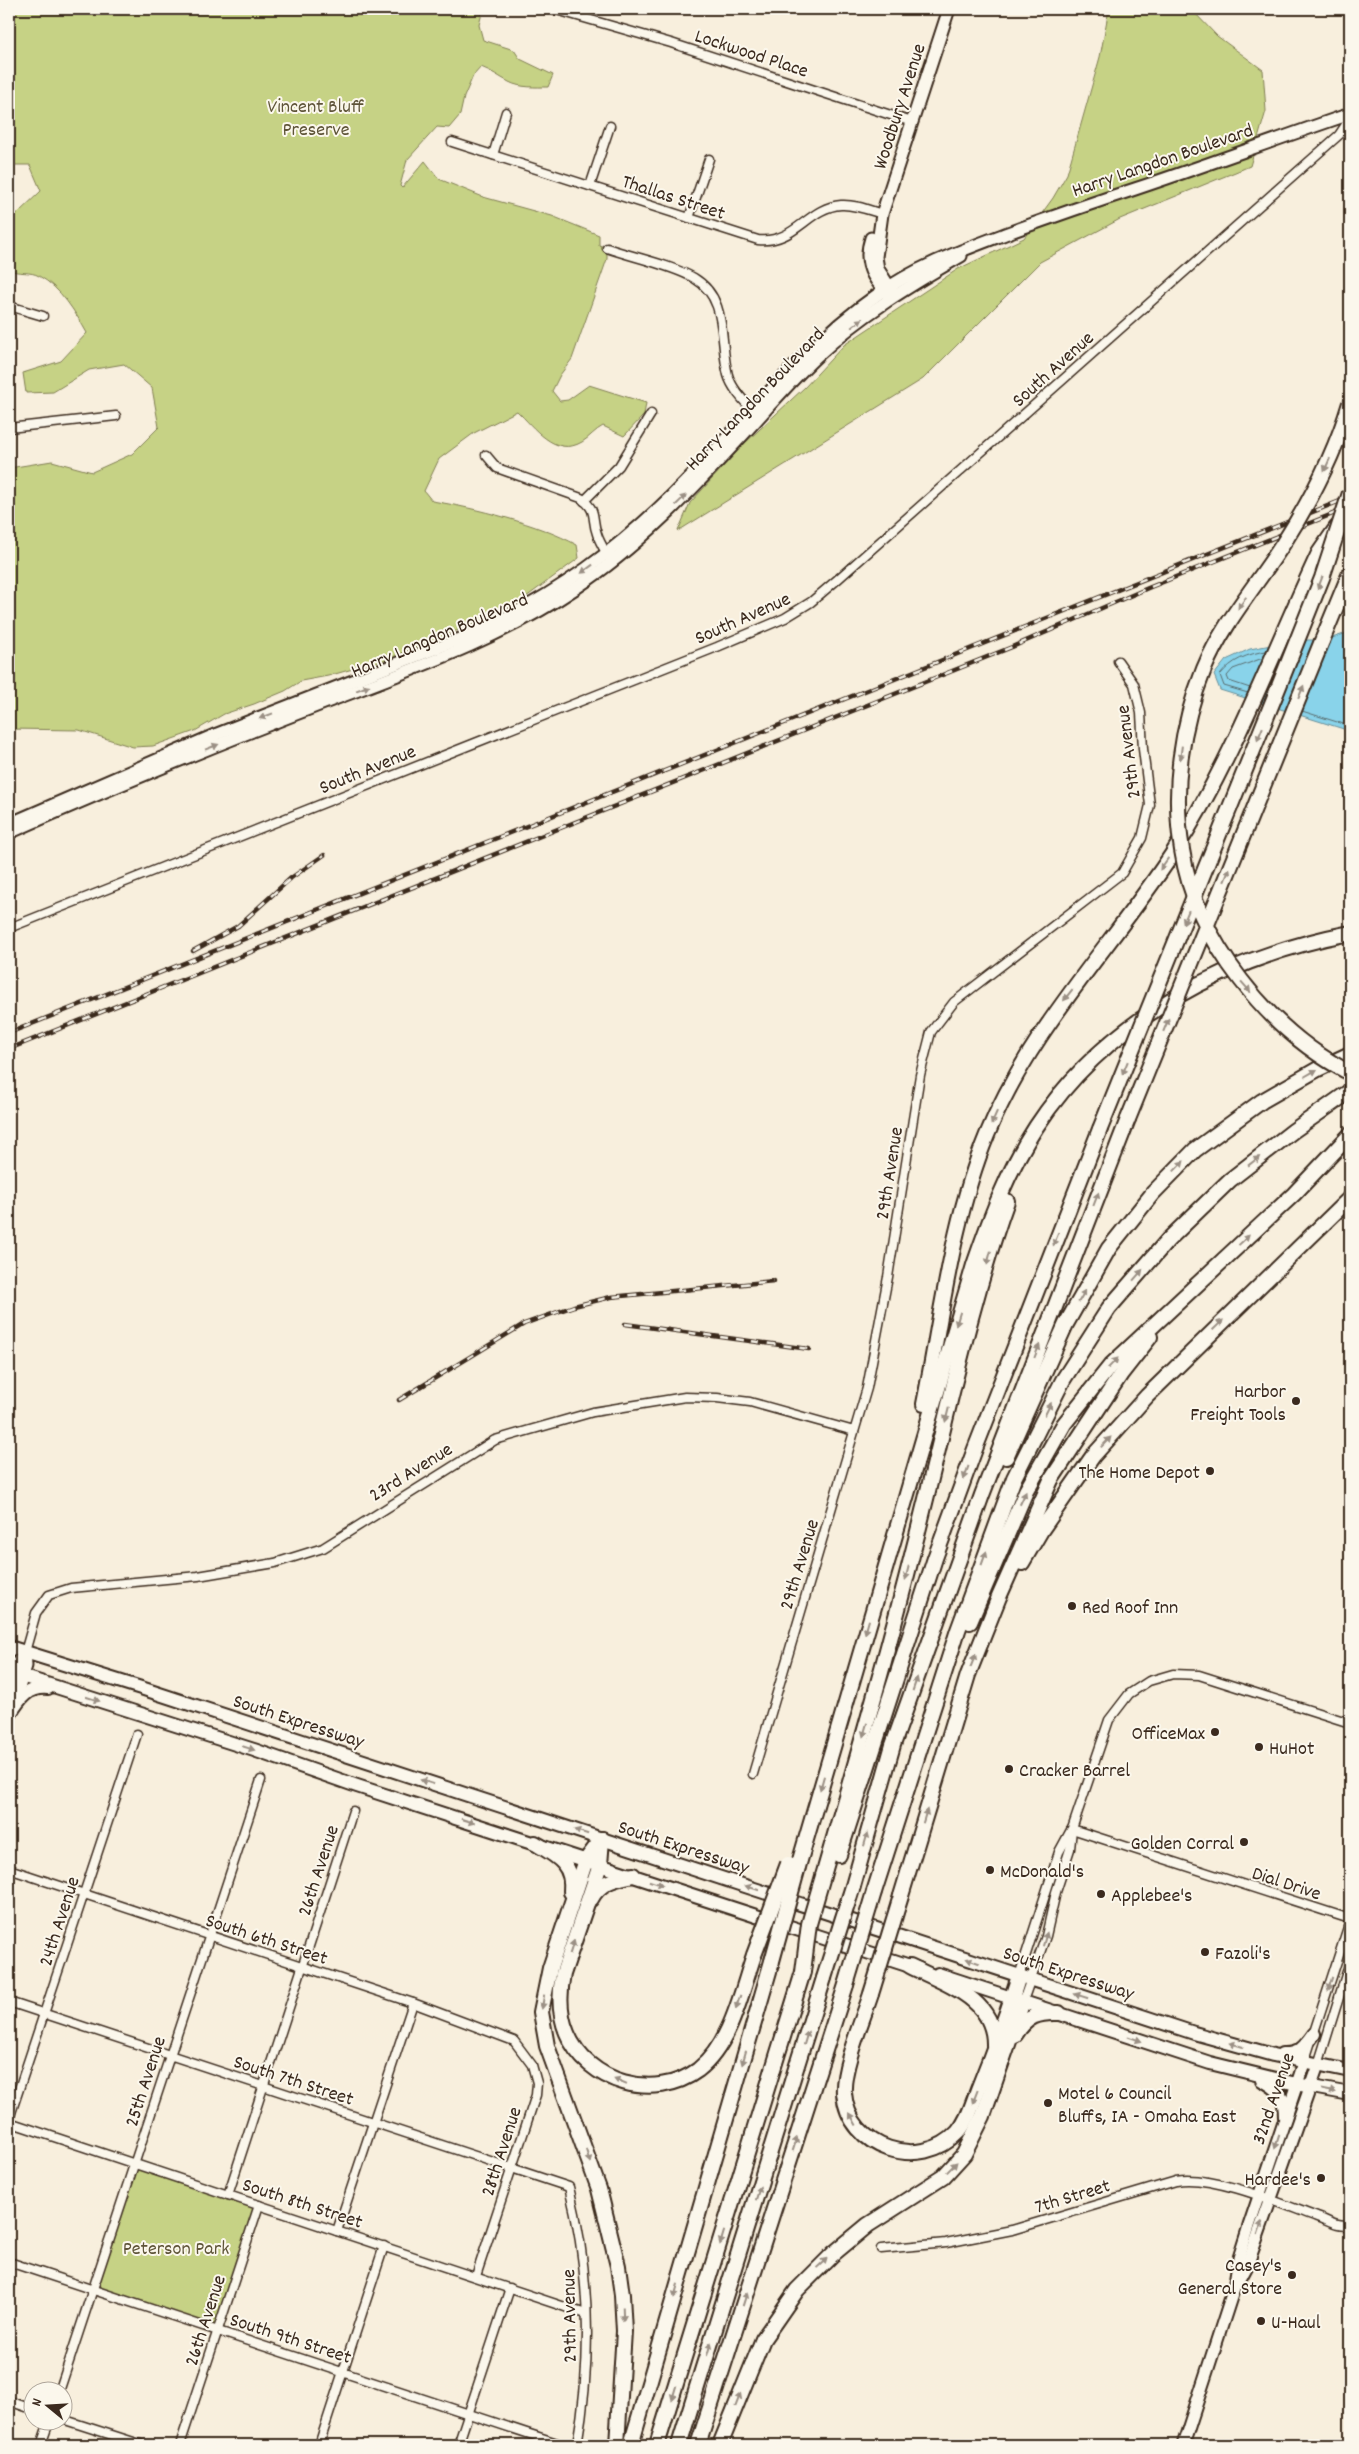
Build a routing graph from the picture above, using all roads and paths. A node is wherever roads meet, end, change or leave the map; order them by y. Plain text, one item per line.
1 (553, 9) edge
2 (946, 10) edge
3 (506, 112) dead end
4 (1349, 114) edge
5 (912, 122) junction
6 (610, 126) dead end
7 (452, 142) dead end
8 (493, 155) junction
9 (709, 159) dead end
10 (590, 186) junction
11 (882, 214) junction
12 (689, 218) junction
13 (986, 241) junction
14 (607, 248) dead end
15 (876, 273) junction
16 (906, 276) junction
17 (889, 291) junction
18 (869, 301) junction
19 (9, 306) edge
20 (43, 316) dead end
21 (1350, 404) edge
22 (756, 413) junction
23 (651, 414) dead end
24 (116, 416) dead end
25 (9, 428) edge
26 (486, 454) dead end
27 (1350, 493) edge
28 (584, 501) junction
29 (1342, 520) junction
30 (610, 558) junction
31 (1350, 573) edge
32 (1118, 661) dead end
33 (9, 824) edge
34 (9, 833) edge
35 (9, 928) edge
36 (1350, 933) edge
37 (1350, 1054) edge
38 (1350, 1073) edge
39 (1067, 1088) junction
40 (1350, 1091) edge
41 (1350, 1135) edge
42 (1350, 1198) edge
43 (1178, 1301) junction
44 (854, 1431) junction
45 (982, 1495) junction
46 (900, 1513) junction
47 (999, 1597) junction
48 (9, 1647) edge
49 (24, 1652) junction
50 (15, 1674) edge
51 (9, 1687) edge
52 (60, 1689) junction
53 (10, 1716) edge
54 (1350, 1723) edge
55 (137, 1734) dead end
56 (913, 1770) junction
57 (752, 1774) dead end
58 (262, 1780) dead end
59 (353, 1811) dead end
60 (1072, 1829) junction
61 (602, 1839) junction
62 (535, 1843) junction
63 (586, 1860) junction
64 (600, 1865) junction
65 (793, 1866) junction
66 (9, 1870) edge
67 (633, 1875) junction
68 (827, 1877) junction
69 (84, 1894) junction
70 (581, 1919) junction
71 (1350, 1920) edge
72 (566, 1921) junction
73 (209, 1936) junction
74 (1350, 1962) edge
75 (910, 1966) junction
76 (303, 1967) junction
77 (1026, 1978) junction
78 (1018, 2000) junction
79 (9, 2002) edge
80 (413, 2003) junction
81 (44, 2013) junction
82 (1059, 2013) junction
83 (1314, 2034) junction
84 (514, 2041) joint
85 (1265, 2053) junction
86 (170, 2055) junction
87 (999, 2055) junction
88 (1304, 2063) junction
89 (1318, 2065) junction
90 (1350, 2071) edge
91 (1246, 2072) junction
92 (1296, 2084) junction
93 (264, 2087) junction
94 (1308, 2087) junction
95 (1350, 2094) edge
96 (1285, 2117) junction
97 (9, 2121) edge
98 (373, 2123) junction
99 (134, 2164) junction
100 (512, 2168) junction
101 (569, 2187) joint
102 (228, 2195) junction
103 (1265, 2199) junction
104 (259, 2205) junction
105 (1350, 2225) edge
106 (337, 2231) junction
107 (384, 2246) junction
108 (881, 2249) dead end
109 (9, 2262) edge
110 (476, 2276) junction
111 (510, 2288) junction
112 (92, 2289) junction
113 (586, 2314) junction
114 (218, 2330) junction
115 (343, 2372) junction
116 (61, 2382) edge
117 (9, 2401) edge
118 (22, 2406) edge
119 (469, 2413) junction
120 (72, 2422) edge
121 (46, 2432) edge
122 (41, 2445) edge
123 (143, 2445) edge
124 (180, 2445) edge
125 (319, 2445) edge
126 (458, 2445) edge
127 (563, 2445) edge
128 (577, 2445) edge
129 (617, 2445) edge
130 (631, 2445) edge
131 (657, 2445) edge
132 (680, 2445) edge
133 (698, 2445) edge
134 (720, 2445) edge
135 (1183, 2445) edge

1 - 5 street, Lockwood Place
2 - 5 main road, Woodbury Avenue
3 - 8 street
4 - 13 main road, Harry Langdon Boulevard
4 - 35 street, South Avenue
5 - 11 main road, Woodbury Avenue
6 - 10 street
7 - 8 street, Thallas Street
8 - 10 street, Thallas Street
9 - 12 street
10 - 12 street, Thallas Street
11 - 12 street, Thallas Street
11 - 15 main road, Woodbury Avenue
13 - 16 main road, Harry Langdon Boulevard
13 - 17 main road, Harry Langdon Boulevard
14 - 22 street
15 - 16 main road
15 - 17 main road, Woodbury Avenue
15 - 18 main road
16 - 17 main road, Harry Langdon Boulevard
17 - 18 main road, Harry Langdon Boulevard
22 -> 17 main road, Harry Langdon Boulevard
18 - 22 main road, Harry Langdon Boulevard
19 - 20 street
21 -> 38 highway, bridge
22 - 30 main road, Harry Langdon Boulevard
23 - 28 street
24 - 25 street
26 - 28 street
27 - 29 highway, bridge
28 - 30 street
29 -> 46 highway, bridge
29 -> 68 highway, bridge
30 -> 33 main road, Harry Langdon Boulevard
34 -> 30 main road, Harry Langdon Boulevard
45 -> 31 highway, bridge
32 - 44 street, 29th Avenue
36 - 39 highway
45 -> 37 highway
39 -> 46 highway
39 -> 68 highway
56 -> 40 highway
43 -> 41 highway
47 -> 42 highway
43 - 47 highway
56 -> 43 highway
44 - 49 street, 23rd Avenue
44 - 57 street, 29th Avenue
132 -> 45 highway, bridge
46 -> 65 highway
87 -> 47 highway, bridge
48 - 49 main road, South Expressway
49 - 50 main road, 23rd Avenue
61 -> 49 main road, South Expressway
50 - 51 main road, 23rd Avenue
50 - 52 main road, South Expressway
50 - 53 main road, 23rd Avenue
52 - 53 main road
52 -> 62 main road, South Expressway
54 - 60 street
55 - 69 street, 24th Avenue
133 -> 56 highway, bridge
58 - 73 street, 25th Avenue
59 - 76 street, 26th Avenue
60 - 71 street, Dial Drive
77 -> 60 street
60 - 77 street
61 - 63 highway
61 - 64 highway
77 -> 61 main road, South Expressway
62 - 63 main road, South Expressway
62 - 72 highway
63 - 64 main road, South Expressway
63 - 72 highway
64 - 67 main road, South Expressway
64 - 70 highway
65 -> 70 highway, bridge
65 -> 130 highway, bridge
66 - 69 street, South 6th Street
67 - 70 highway
67 -> 75 main road, South Expressway
68 -> 131 highway, bridge
69 - 73 street, South 6th Street
69 - 81 street, 24th Avenue
71 -> 83 street, 32nd Avenue
72 -> 129 highway
73 - 76 street, South 6th Street
73 - 86 street, 25th Avenue
74 - 89 street, 32nd Avenue
75 - 78 main road, South Expressway
75 - 87 highway
76 - 80 street, South 6th Street
76 - 93 street, 26th Avenue
77 - 78 highway
85 -> 77 main road, South Expressway
78 - 82 main road, South Expressway
78 - 87 highway
79 - 81 street, South 7th Street
80 - 84 street, South 6th Street
80 - 98 street
81 - 86 street, South 7th Street
81 - 97 street, 24th Avenue
82 - 87 highway
82 -> 91 main road, South Expressway
83 - 85 main road
83 - 88 street, 32nd Avenue
84 - 100 street, 28th Avenue
85 - 88 main road, South Expressway
86 - 93 street, South 7th Street
86 - 99 street, 25th Avenue
134 -> 87 highway
88 - 89 main road, South Expressway
88 - 92 main road, 32nd Avenue
89 - 90 main road, South Expressway
89 - 94 main road, 32nd Avenue
91 - 92 main road, South Expressway
91 - 96 main road
92 - 94 main road, South Expressway
92 - 96 main road, 32nd Avenue
93 - 98 street, South 7th Street
93 - 102 street, 26th Avenue
94 -> 95 main road, South Expressway
94 - 103 main road, 32nd Avenue
96 -> 103 main road, 32nd Avenue
97 - 99 street, South 8th Street
98 - 100 street, South 7th Street
98 - 106 street
99 - 102 street, South 8th Street
99 - 112 street, 25th Avenue
100 - 101 street, South 7th Street
100 - 110 street, 28th Avenue
101 - 113 street, 29th Avenue
102 - 104 street, South 8th Street
103 - 105 street, 7th Street
103 - 108 street, 7th Street
103 - 135 main road, 32nd Avenue
104 - 106 street, South 8th Street
104 - 114 street, 26th Avenue
106 - 107 street, South 8th Street
107 - 110 street, South 8th Street
107 - 115 street
109 - 112 street, South 9th Street
110 - 111 street, South 8th Street
111 - 113 street, South 8th Street
111 - 119 street
112 - 114 street, South 9th Street
112 - 116 street, 25th Avenue
113 - 128 street, 29th Avenue
114 - 115 street, South 9th Street
114 - 124 street, 26th Avenue
115 - 119 street, South 9th Street
115 - 125 street
117 - 118 street
119 - 126 street
119 - 127 street, South 9th Street
120 - 123 street
121 - 122 street

